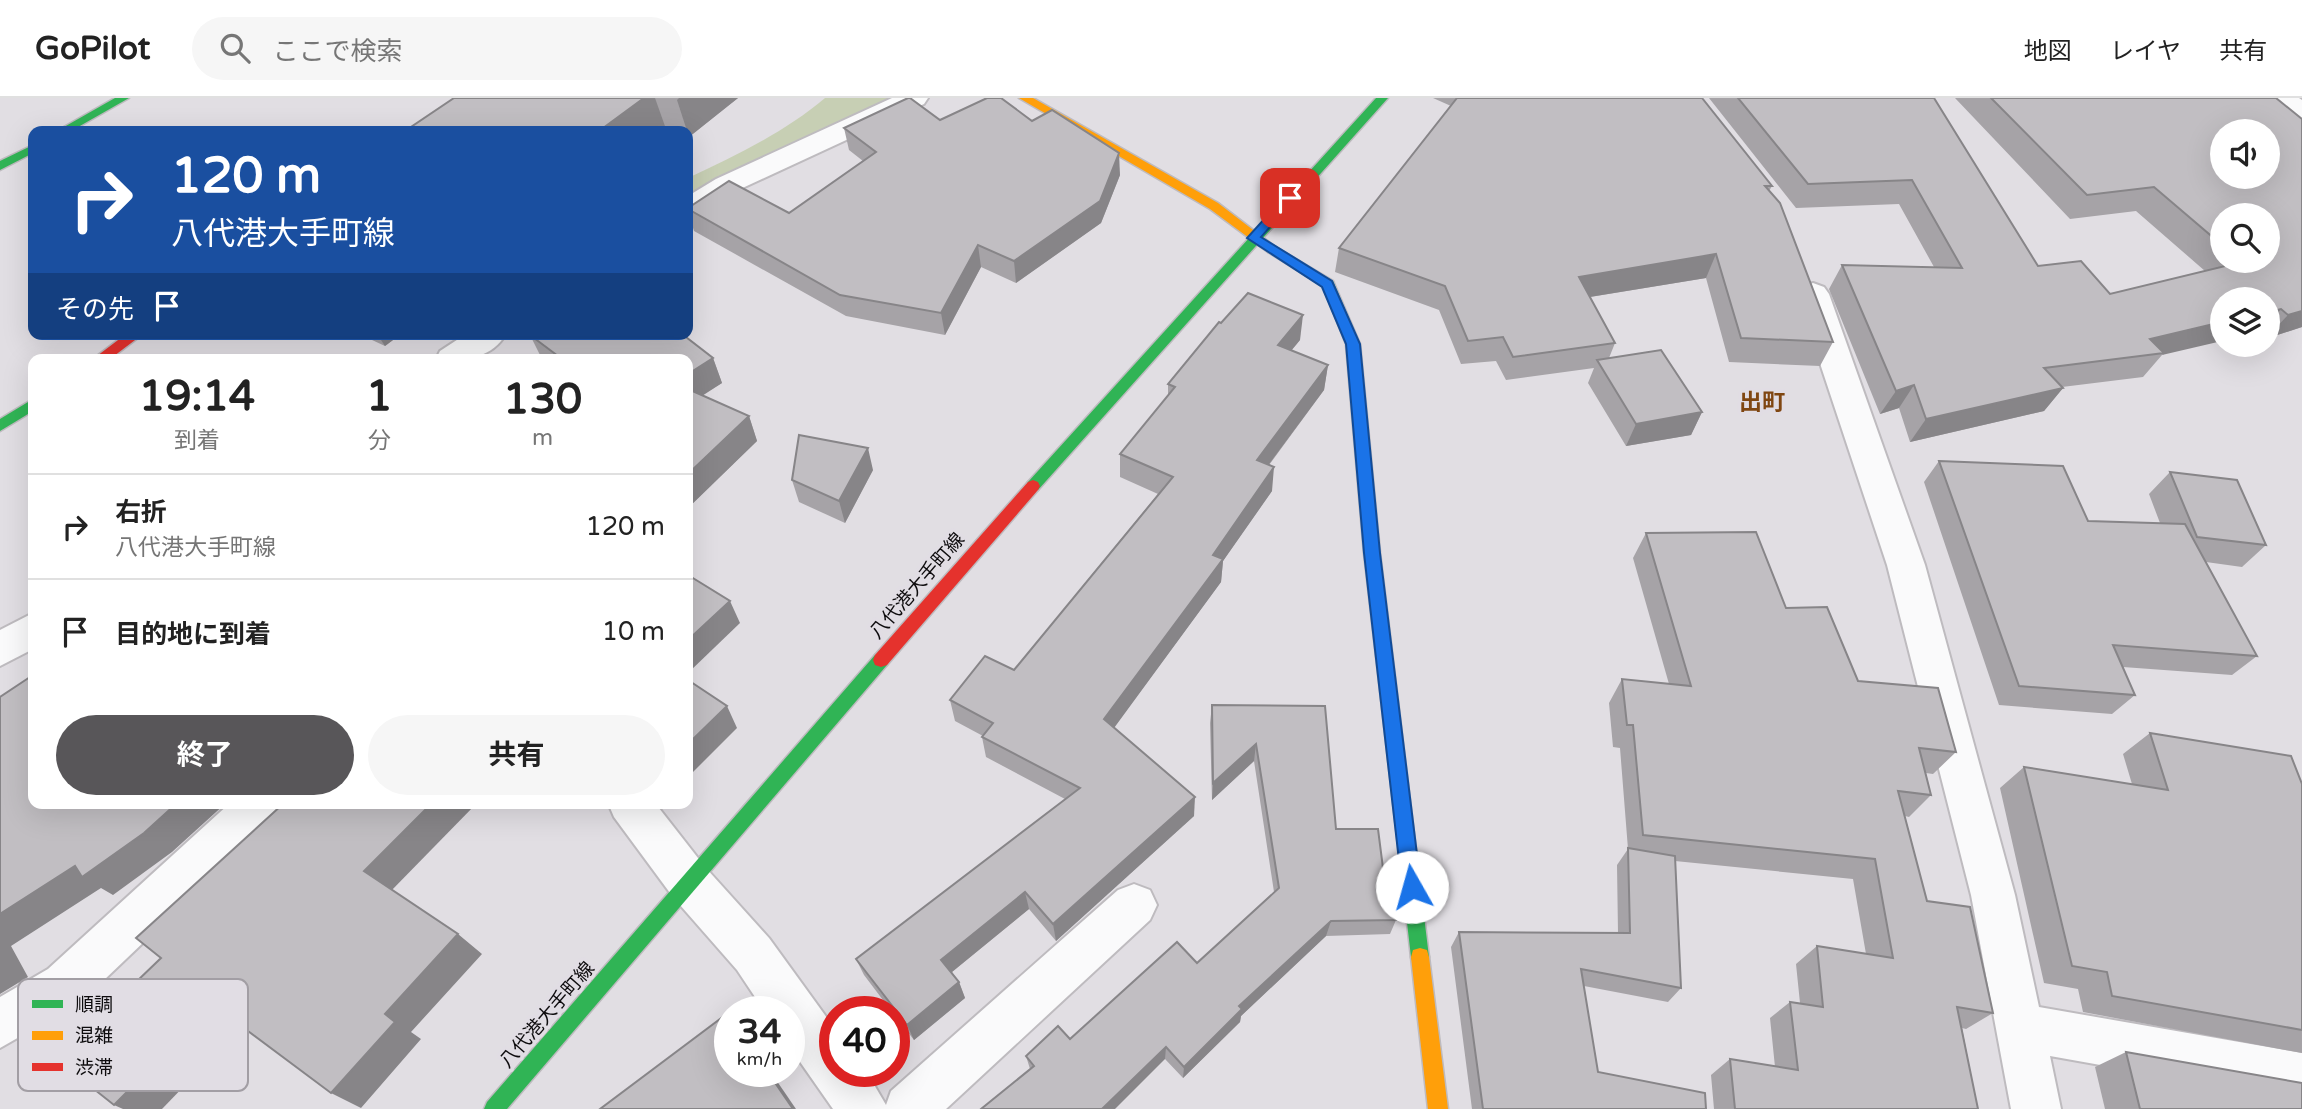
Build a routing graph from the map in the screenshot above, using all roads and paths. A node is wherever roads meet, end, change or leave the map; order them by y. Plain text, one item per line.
1 (123, 98) edge
2 (914, 98) edge
3 (1025, 98) edge
4 (1382, 98) edge
5 (2281, 98) edge
6 (2302, 113) edge
7 (72, 126) edge
8 (28, 151) edge
9 (0, 166) edge
10 (693, 206) edge
11 (1254, 238) junction
12 (1797, 256) edge
13 (127, 340) edge
14 (481, 340) edge
15 (107, 354) edge
16 (460, 354) edge
17 (28, 407) edge
18 (0, 426) edge
19 (28, 632) edge
20 (0, 650) edge
21 (254, 809) edge
22 (634, 809) edge
23 (689, 882) junction
24 (1134, 905) dead end
25 (71, 979) edge
26 (18, 1013) edge
27 (0, 1024) edge
28 (2019, 1027) junction
29 (819, 1047) edge
30 (2302, 1077) edge
31 (847, 1087) edge
32 (494, 1109) edge
33 (863, 1109) edge
34 (909, 1109) edge
35 (1438, 1109) edge
36 (2036, 1109) edge

1 - 7 street
2 - 10 street
3 - 11 street
4 - 11 street, 八代港大手町線
5 - 6 street
8 - 9 street
11 - 23 street, 八代港大手町線
11 - 35 street
12 - 28 street
13 - 15 street
14 - 16 street
17 - 18 street
19 - 20 street
21 - 25 street
22 - 23 street
23 - 29 street
23 - 32 street, 八代港大手町線
24 - 34 street
26 - 27 street
28 - 30 street
28 - 36 street
31 - 33 street

